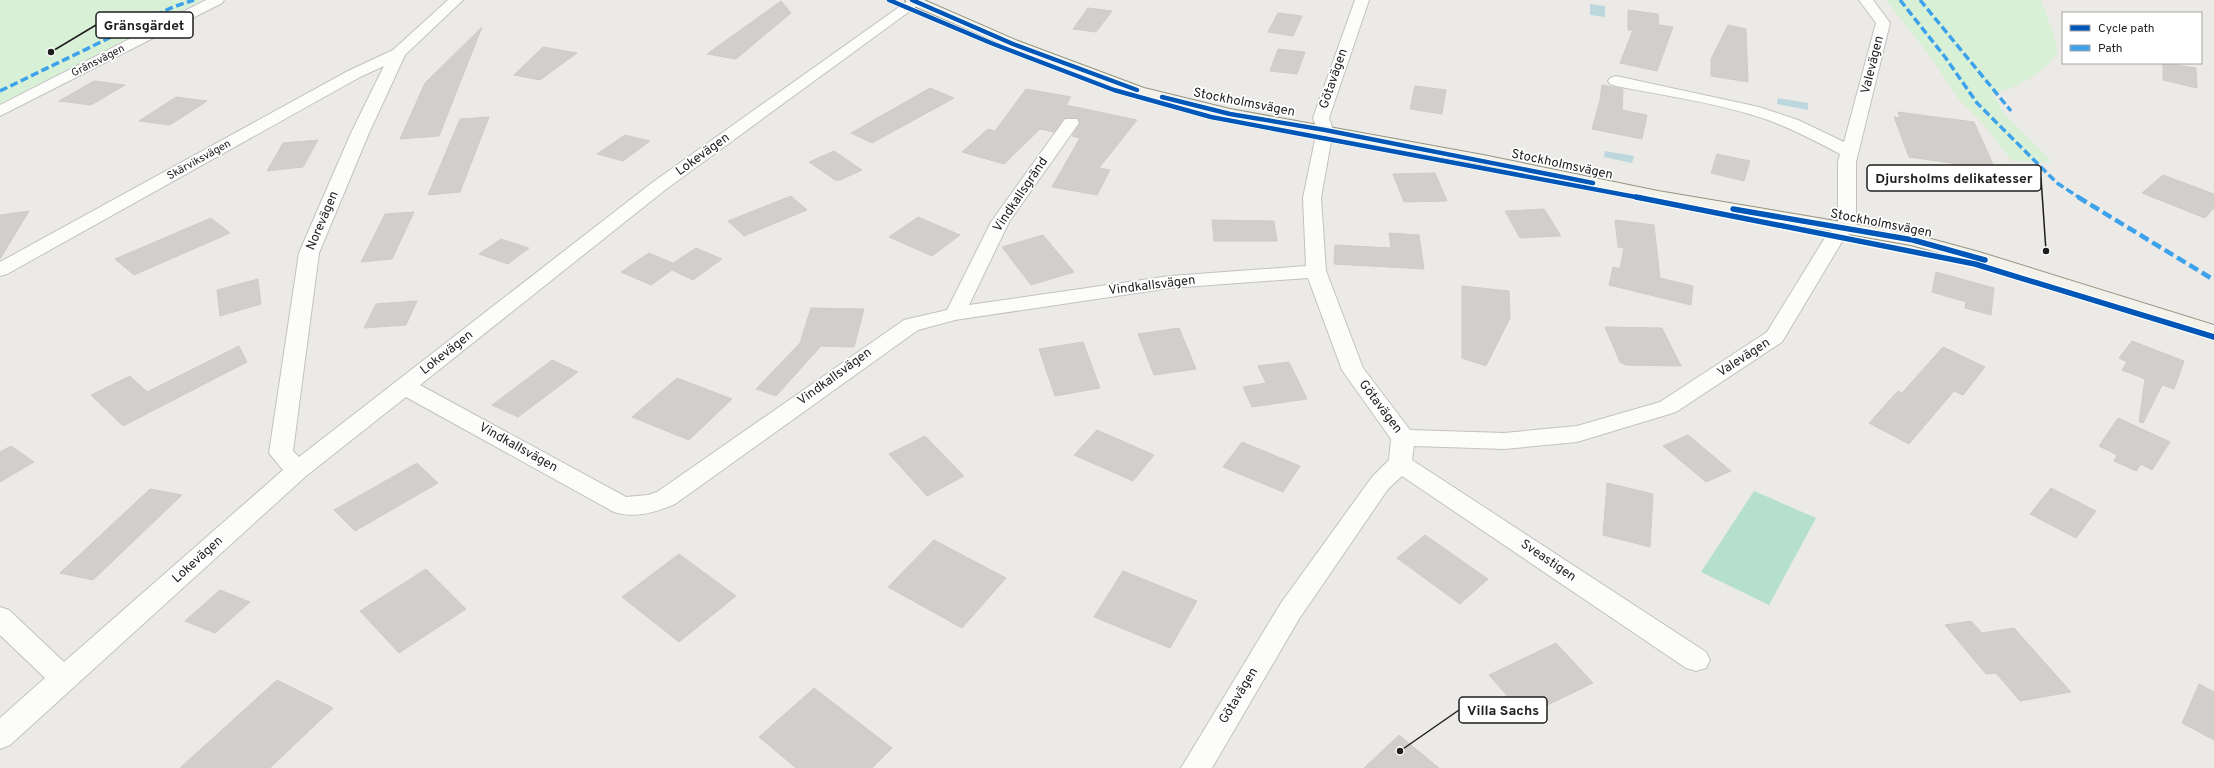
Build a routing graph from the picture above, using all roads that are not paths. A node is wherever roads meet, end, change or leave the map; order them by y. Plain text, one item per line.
1 (217, 0) edge
2 (456, 0) edge
3 (916, 0) edge
4 (1362, 0) edge
5 (1866, 0) edge
6 (398, 53) junction
7 (1616, 82) dead end
8 (0, 111) edge
9 (1071, 123) dead end
10 (1325, 130) junction
11 (1849, 152) junction
12 (1847, 228) junction
13 (0, 270) edge
14 (1316, 271) junction
15 (955, 314) junction
16 (2214, 332) edge
17 (404, 386) junction
18 (1403, 438) junction
19 (1400, 463) junction
20 (298, 470) junction
21 (0, 618) edge
22 (1696, 660) dead end
23 (64, 679) junction
24 (0, 736) edge
25 (1196, 768) edge

1 - 8 street, Gränsvägen
2 - 6 street, Norevägen
3 - 10 street, Stockholmsvägen
3 - 17 street, Lokevägen
4 - 10 street, Götavägen
5 - 11 street, Valevägen
6 - 13 street, Skärviksvägen
6 - 20 street, Norevägen
7 - 11 street
9 - 15 street, Vindkallsgränd
10 - 12 street, Stockholmsvägen
10 - 14 street, Götavägen
11 - 12 street, Valevägen
12 - 16 street, Stockholmsvägen
12 - 18 street, Valevägen
14 - 15 street, Vindkallsvägen
14 - 18 street, Götavägen
15 - 17 street, Vindkallsvägen
17 - 20 street, Lokevägen
18 - 19 street, Götavägen
19 - 22 street, Sveastigen
19 - 25 street, Götavägen
20 - 23 street, Lokevägen
21 - 23 street
23 - 24 street, Lokevägen

